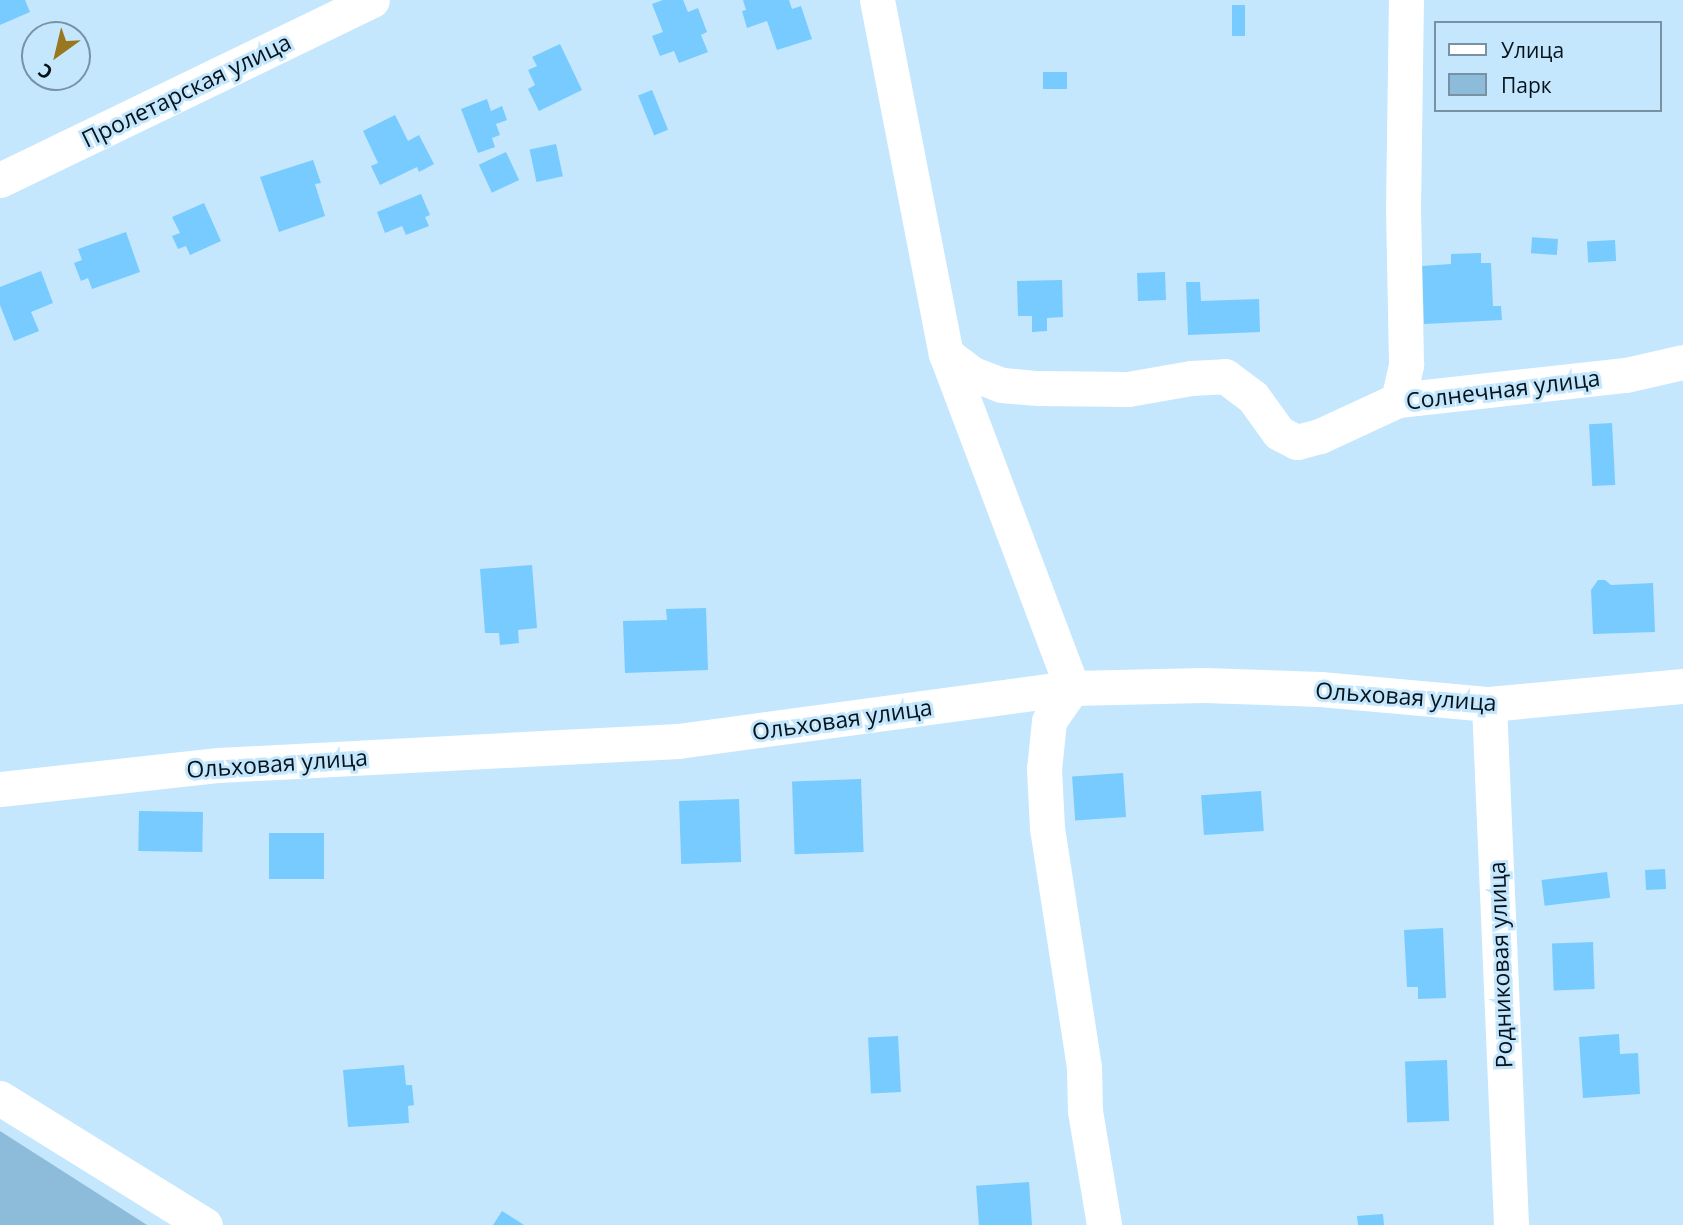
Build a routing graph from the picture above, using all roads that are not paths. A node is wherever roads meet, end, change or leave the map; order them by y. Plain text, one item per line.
1 (372, 0) edge
2 (877, 0) edge
3 (1406, 0) edge
4 (0, 180) edge
5 (946, 354) junction
6 (1683, 362) edge
7 (1398, 400) junction
8 (1683, 686) edge
9 (1072, 688) junction
10 (1489, 704) junction
11 (0, 789) edge
12 (0, 1098) edge
13 (205, 1225) edge
14 (1104, 1225) edge
15 (1511, 1225) edge

1 - 4 street, Пролетарская улица
2 - 5 street
3 - 7 street
5 - 7 street, Солнечная улица
5 - 9 street
6 - 7 street, Солнечная улица
8 - 10 street, Ольховая улица
9 - 10 street, Ольховая улица
9 - 11 street, Ольховая улица
9 - 14 street
10 - 15 street, Родниковая улица
12 - 13 street

